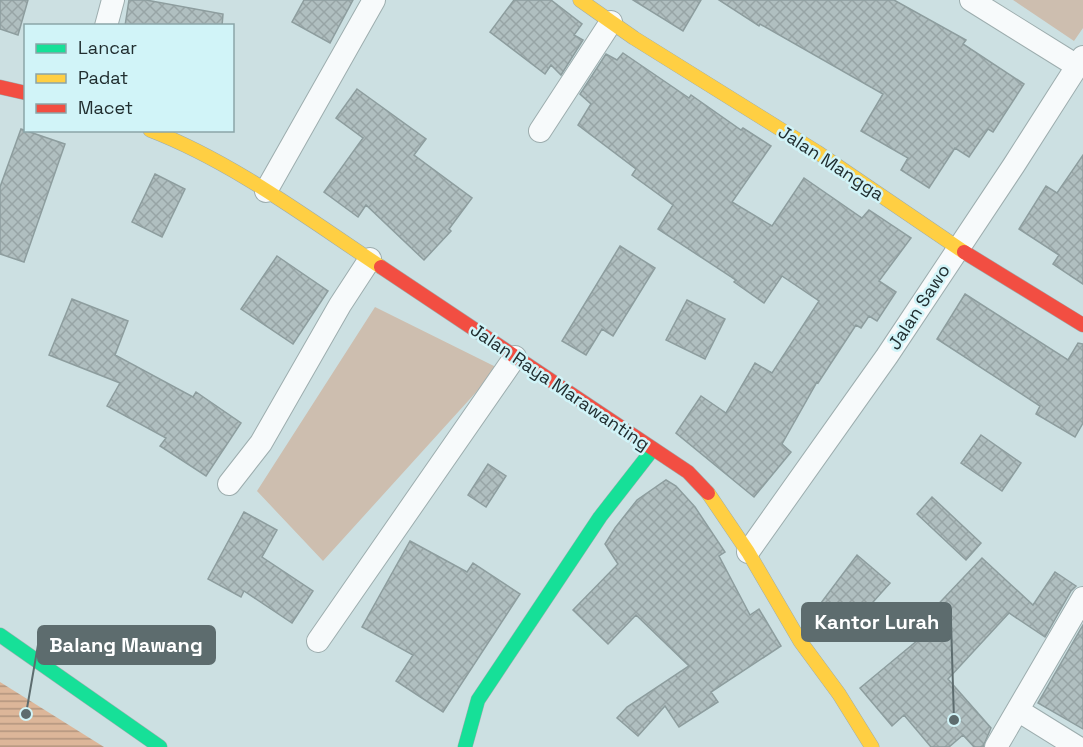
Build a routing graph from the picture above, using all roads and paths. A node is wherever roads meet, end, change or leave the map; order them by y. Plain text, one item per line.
1 (113, 0) edge
2 (374, 0) edge
3 (580, 0) edge
4 (970, 0) edge
5 (611, 22) junction
6 (107, 24) edge
7 (1081, 61) edge
8 (0, 87) edge
9 (24, 93) edge
10 (540, 131) dead end
11 (155, 132) edge
12 (266, 191) junction
13 (958, 248) junction
14 (369, 259) junction
15 (1083, 325) edge
16 (515, 357) junction
17 (653, 449) junction
18 (229, 484) dead end
19 (748, 552) junction
20 (1083, 598) edge
21 (0, 635) edge
22 (318, 641) dead end
23 (1019, 711) junction
24 (160, 747) edge
25 (465, 747) edge
26 (872, 747) edge
27 (996, 747) edge
28 (1077, 747) edge

1 - 6 street
2 - 12 street
3 - 5 street, Jalan Mangga
4 - 7 street
5 - 10 street
5 - 13 street, Jalan Mangga
7 - 13 street, Jalan Sawo
8 - 9 street
11 - 12 street, Jalan Raya Marawanting
12 - 14 street, Jalan Raya Marawanting
13 - 15 street, Jalan Mangga
13 - 19 street, Jalan Sawo
14 - 16 street, Jalan Raya Marawanting
14 - 18 street
16 - 17 street, Jalan Raya Marawanting
16 - 22 street
17 - 19 street, Jalan Raya Marawanting
17 - 25 street
19 - 26 street, Jalan Raya Marawanting
20 - 23 street
21 - 24 street
23 - 27 street
23 - 28 street

